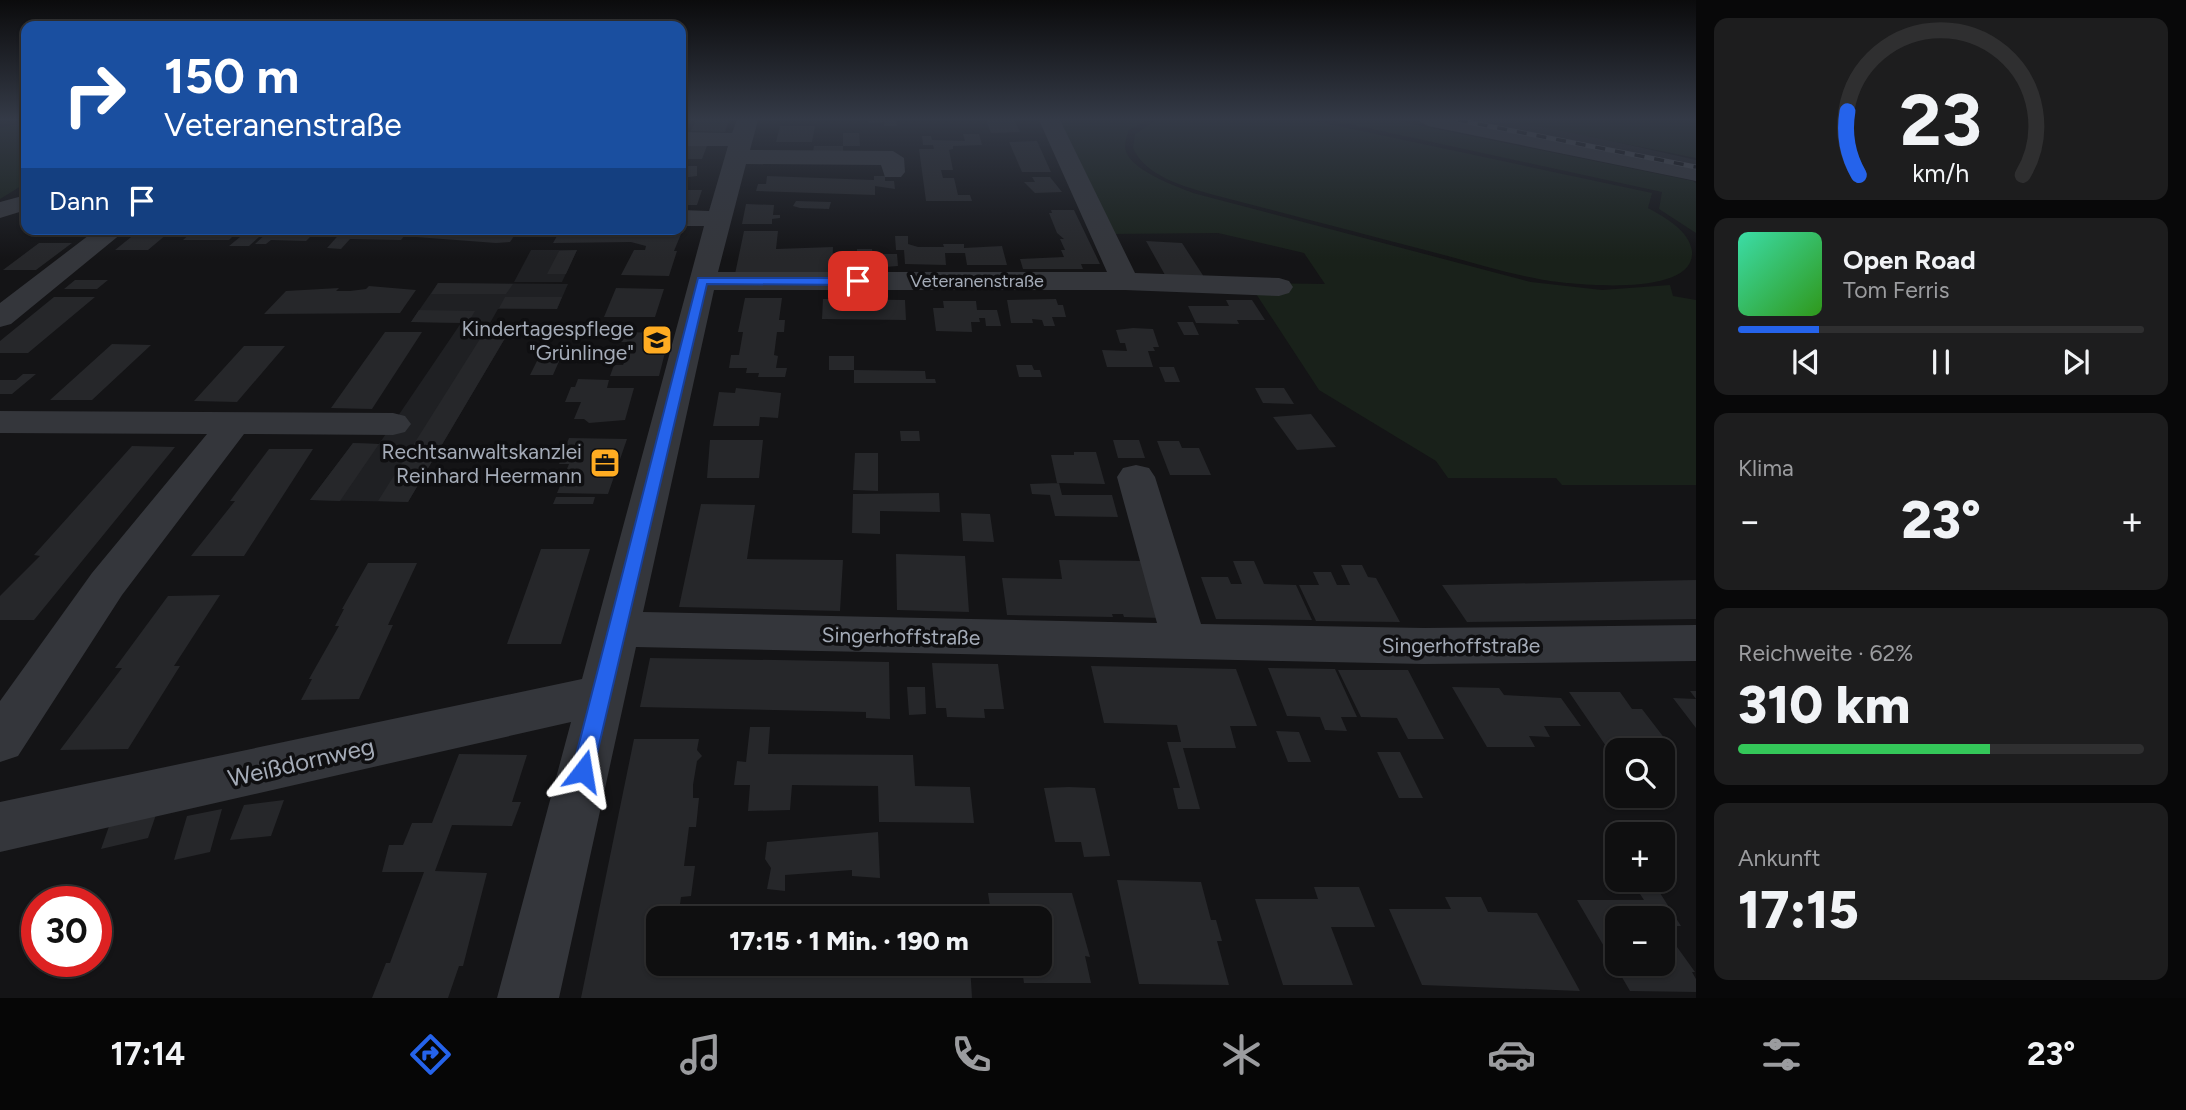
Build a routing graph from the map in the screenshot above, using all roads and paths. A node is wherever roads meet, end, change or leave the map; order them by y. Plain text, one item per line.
1 (727, 167) edge
2 (893, 167) edge
3 (1072, 167) edge
4 (1659, 167) edge
5 (893, 172) dead end
6 (1696, 174) edge
7 (21, 204) edge
8 (0, 210) edge
9 (700, 218) edge
10 (106, 235) edge
11 (702, 281) junction
12 (1125, 281) junction
13 (1279, 287) dead end
14 (0, 318) edge
15 (0, 422) edge
16 (234, 423) junction
17 (393, 424) dead end
18 (1136, 477) dead end
19 (617, 629) junction
20 (1184, 641) junction
21 (1696, 643) edge
22 (601, 695) junction
23 (0, 741) edge
24 (0, 827) edge
25 (528, 998) edge

1 - 9 street
2 - 5 street
3 - 12 street
4 - 6 street
7 - 8 street
9 - 11 street
10 - 14 street
11 - 12 street, Veteranenstraße
11 - 19 street
12 - 13 street, Veteranenstraße
15 - 16 street
16 - 17 street
16 - 23 street
18 - 20 street
19 - 20 street, Singerhoffstraße
19 - 22 street
20 - 21 street, Singerhoffstraße
22 - 24 street, Weißdornweg
22 - 25 street

